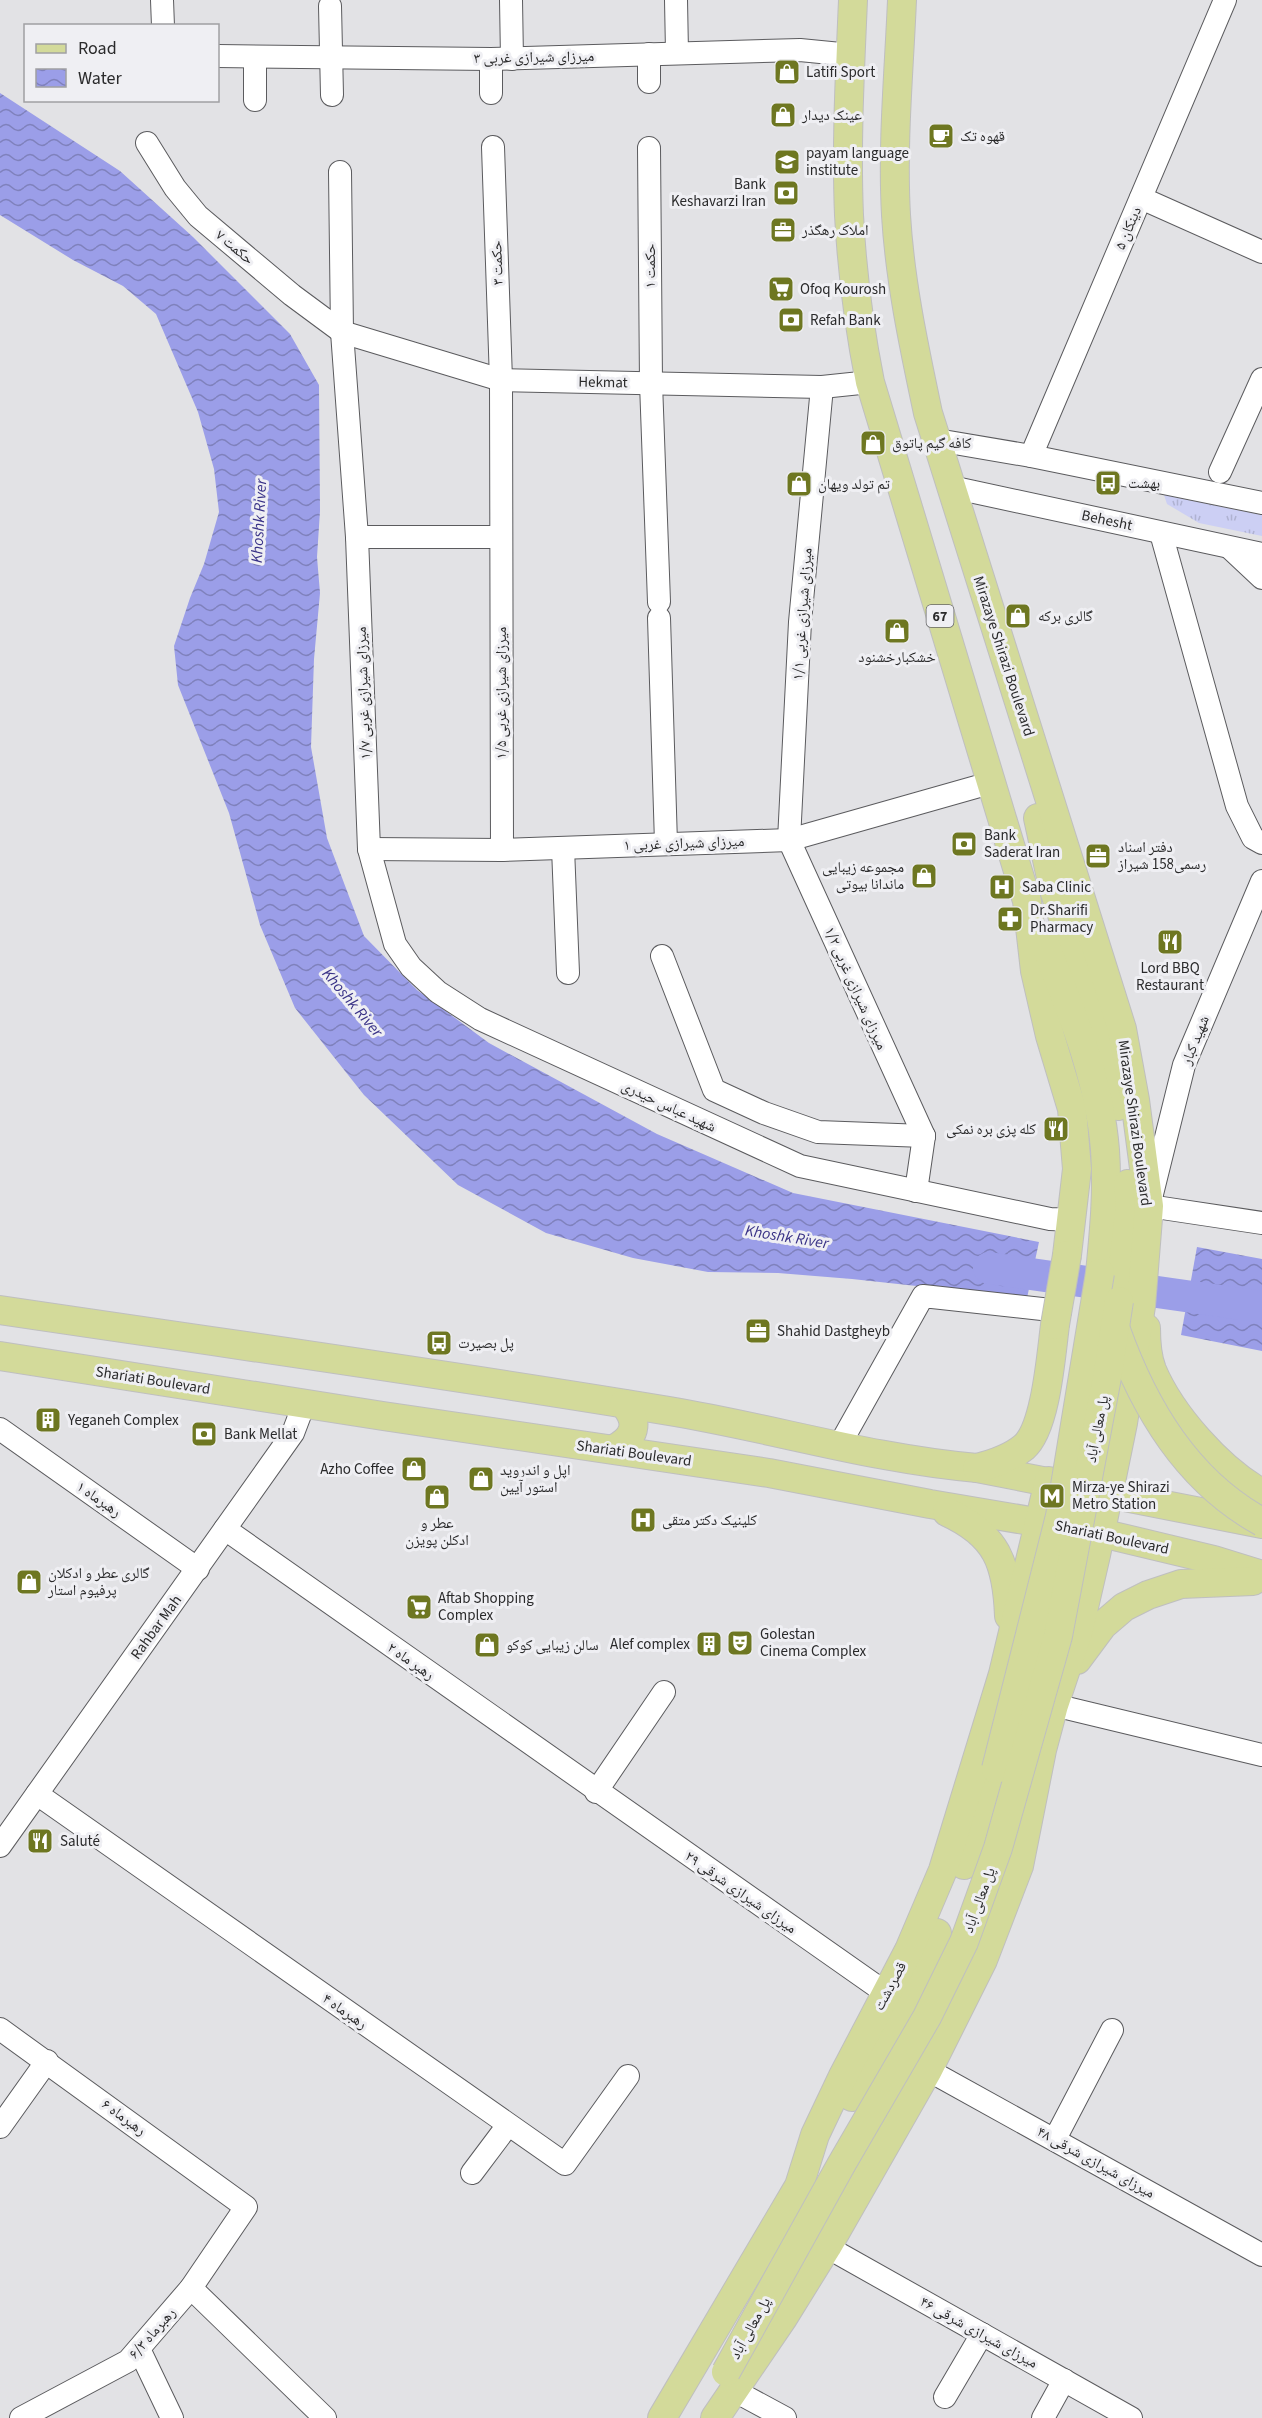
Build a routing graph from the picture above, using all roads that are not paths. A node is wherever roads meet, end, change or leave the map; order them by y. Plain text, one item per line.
1 (162, 0) edge
2 (511, 0) edge
3 (676, 0) edge
4 (853, 0) edge
5 (902, 0) edge
6 (1225, 0) edge
7 (330, 6) dead end
8 (163, 24) edge
9 (677, 52) junction
10 (649, 54) junction
11 (851, 55) junction
12 (219, 56) edge
13 (255, 57) junction
14 (331, 57) junction
15 (502, 59) junction
16 (649, 82) dead end
17 (491, 93) dead end
18 (332, 95) dead end
19 (255, 100) dead end
20 (147, 143) dead end
21 (493, 147) dead end
22 (650, 148) dead end
23 (340, 172) dead end
24 (1141, 198) junction
25 (1262, 252) edge
26 (342, 332) junction
27 (1262, 379) edge
28 (501, 380) junction
29 (870, 382) junction
30 (651, 383) junction
31 (822, 387) junction
32 (937, 440) junction
33 (1031, 456) junction
34 (1220, 472) dead end
35 (951, 488) junction
36 (1262, 503) edge
37 (1161, 533) junction
38 (357, 537) junction
39 (500, 537) junction
40 (1229, 547) junction
41 (1262, 554) edge
42 (1262, 578) edge
43 (1003, 652) junction
44 (990, 783) junction
45 (789, 840) junction
46 (666, 843) junction
47 (1262, 843) edge
48 (563, 848) junction
49 (369, 849) junction
50 (501, 850) junction
51 (1262, 881) edge
52 (1028, 902) junction
53 (662, 956) dead end
54 (568, 973) dead end
55 (924, 1136) junction
56 (916, 1191) junction
57 (1149, 1206) junction
58 (1072, 1220) junction
59 (1262, 1223) edge
60 (1101, 1273) junction
61 (0, 1310) edge
62 (1136, 1315) junction
63 (1058, 1318) junction
64 (0, 1356) edge
65 (304, 1404) junction
66 (624, 1404) junction
67 (1042, 1407) junction
68 (671, 1411) junction
69 (1123, 1423) junction
70 (0, 1429) edge
71 (839, 1446) junction
72 (614, 1449) junction
73 (661, 1456) junction
74 (977, 1468) junction
75 (1049, 1481) junction
76 (1109, 1492) junction
77 (1262, 1493) edge
78 (930, 1504) junction
79 (1219, 1516) junction
80 (1039, 1521) junction
81 (1262, 1523) edge
82 (225, 1529) junction
83 (1101, 1533) junction
84 (1214, 1560) junction
85 (198, 1569) junction
86 (1029, 1572) junction
87 (1262, 1575) edge
88 (1262, 1581) edge
89 (1011, 1639) junction
90 (664, 1692) dead end
91 (1058, 1693) junction
92 (1262, 1755) edge
93 (596, 1792) junction
94 (37, 1794) junction
95 (0, 1846) edge
96 (886, 1993) junction
97 (0, 2029) edge
98 (1112, 2030) dead end
99 (47, 2061) junction
100 (928, 2070) junction
101 (628, 2076) dead end
102 (508, 2125) junction
103 (0, 2127) edge
104 (1054, 2139) junction
105 (472, 2173) dead end
106 (799, 2187) junction
107 (246, 2207) joint
108 (827, 2247) junction
109 (1262, 2255) edge
110 (191, 2288) junction
111 (982, 2334) junction
112 (139, 2349) junction
113 (1064, 2380) junction
114 (730, 2381) junction
115 (945, 2397) dead end
116 (21, 2418) edge
117 (172, 2418) edge
118 (325, 2418) edge
119 (662, 2418) edge
120 (699, 2418) edge
121 (715, 2418) edge
122 (785, 2418) edge
123 (1043, 2418) edge
124 (1131, 2418) edge

1 - 8 street
2 - 15 street
3 - 9 street
4 - 11 main road, 67
5 - 32 main road, Mirazaye Shirazi Boulevard
6 - 24 street, ۵ دینکان
7 - 14 street
9 - 10 street, ۳ میرزای شیرازی غربی
9 - 11 street, ۳ میرزای شیرازی غربی
10 - 15 street, ۳ میرزای شیرازی غربی
10 - 16 street
11 - 29 main road, 67
12 - 13 street, ۳ میرزای شیرازی غربی
13 - 14 street, ۳ میرزای شیرازی غربی
13 - 19 street
14 - 15 street, ۳ میرزای شیرازی غربی
14 - 18 street
15 - 17 street
20 - 26 street, ۷ حکمت
21 - 28 street, ۳ حکمت
22 - 30 street, ۱ حکمت
23 - 26 street, ۱/۷ میرزای شیرازی غربی
24 - 25 street
24 - 33 street, ۵ دینکان
26 - 28 street, Hekmat
26 - 38 street, ۱/۷ میرزای شیرازی غربی
27 - 34 street
28 - 30 street, Hekmat
28 - 39 street, ۳ حکمت
29 - 31 street, Hekmat
29 - 44 main road, 67
30 - 31 street, Hekmat
30 - 46 street, ۱ حکمت
31 - 45 street, ۱/۱ میرزای شیرازی غربی
32 - 33 street
32 - 35 main road, Mirazaye Shirazi Boulevard
33 - 36 street
35 - 37 street, Behesht
35 - 43 main road, Mirazaye Shirazi Boulevard
37 - 40 street, Behesht
37 - 47 street
38 - 39 street
38 - 49 street, ۱/۷ میرزای شیرازی غربی
39 - 50 street, ۱/۵ میرزای شیرازی غربی
40 - 41 street, Behesht
40 - 42 street
43 - 57 main road, Mirazaye Shirazi Boulevard
43 - 62 main road
44 - 45 street, ۱ میرزای شیرازی غربی
44 - 52 main road, 67
45 - 46 street, ۱ میرزای شیرازی غربی
45 - 55 street, ۱/۲ میرزای شیرازی غربی
46 - 48 street, ۱ میرزای شیرازی غربی
48 - 50 street, ۱ میرزای شیرازی غربی
48 - 54 street
49 - 50 street, ۱ میرزای شیرازی غربی
49 - 56 street, شهید عباس حیدری
51 - 57 street, شهید کبار
52 - 58 main road, 67
52 - 60 main road
53 - 55 street
55 - 56 street
56 - 58 street, شهید عباس حیدری
57 - 59 street
57 - 62 main road, Mirazaye Shirazi Boulevard
58 - 63 main road, bridge
60 - 81 main road, bridge
60 - 106 main road, پل معالی آباد, bridge
61 - 66 main road
62 - 69 main road
62 - 77 main road
62 - 114 main road, پل معالی آباد, bridge
63 - 67 main road
63 - 71 street
64 - 65 main road, Shariati Boulevard
65 - 72 main road, Shariati Boulevard
65 - 82 street, Rahbar Mah
66 - 68 main road
66 - 72 main road
67 - 69 main road
67 - 74 main road
68 - 71 main road
68 - 73 main road
69 - 76 main road
70 - 85 street, ۱ رهبرماه
71 - 74 main road
72 - 73 main road, Shariati Boulevard
73 - 78 main road, Shariati Boulevard
74 - 75 main road
75 - 76 main road
75 - 80 main road, قصردشت
76 - 79 main road
76 - 83 main road
78 - 80 main road, Shariati Boulevard
78 - 89 main road
79 - 81 main road
79 - 84 main road
80 - 83 main road, Shariati Boulevard
80 - 86 main road, قصردشت
82 - 85 street, Rahbar Mah
82 - 93 street, ۲ رهبر ماه
83 - 84 main road, Shariati Boulevard
83 - 91 main road
84 - 87 main road, Shariati Boulevard
85 - 94 street, Rahbar Mah
86 - 89 main road, قصردشت
86 - 91 main road
88 - 91 main road
89 - 96 main road, قصردشت
90 - 93 street
91 - 92 street
91 - 100 main road
93 - 96 street, ۲۹ میرزای شیرازی شرقی
94 - 95 street, Rahbar Mah
94 - 102 street, ۴ رهبرماه
96 - 106 main road, قصردشت
97 - 99 street, ۶ رهبرماه
98 - 104 street
99 - 103 street
99 - 107 street, ۶ رهبرماه
100 - 104 street, ۴۸ میرزای شیرازی شرقی
100 - 108 main road
101 - 102 street, ۴ رهبرماه
102 - 105 street
104 - 109 street, ۴۸ میرزای شیرازی شرقی
106 - 119 main road, قصردشت
107 - 110 street, ۶/۳ رهبرماه
108 - 111 street, ۴۶ میرزای شیرازی شرقی
108 - 114 main road
110 - 112 street, ۶/۳ رهبرماه
110 - 118 street
111 - 113 street, ۴۶ میرزای شیرازی شرقی
111 - 115 street
112 - 116 street, ۶/۳ رهبرماه
112 - 117 street
113 - 123 street
113 - 124 street, ۴۶ میرزای شیرازی شرقی
114 - 120 main road, پل معالی آباد
114 - 121 main road
114 - 122 street

